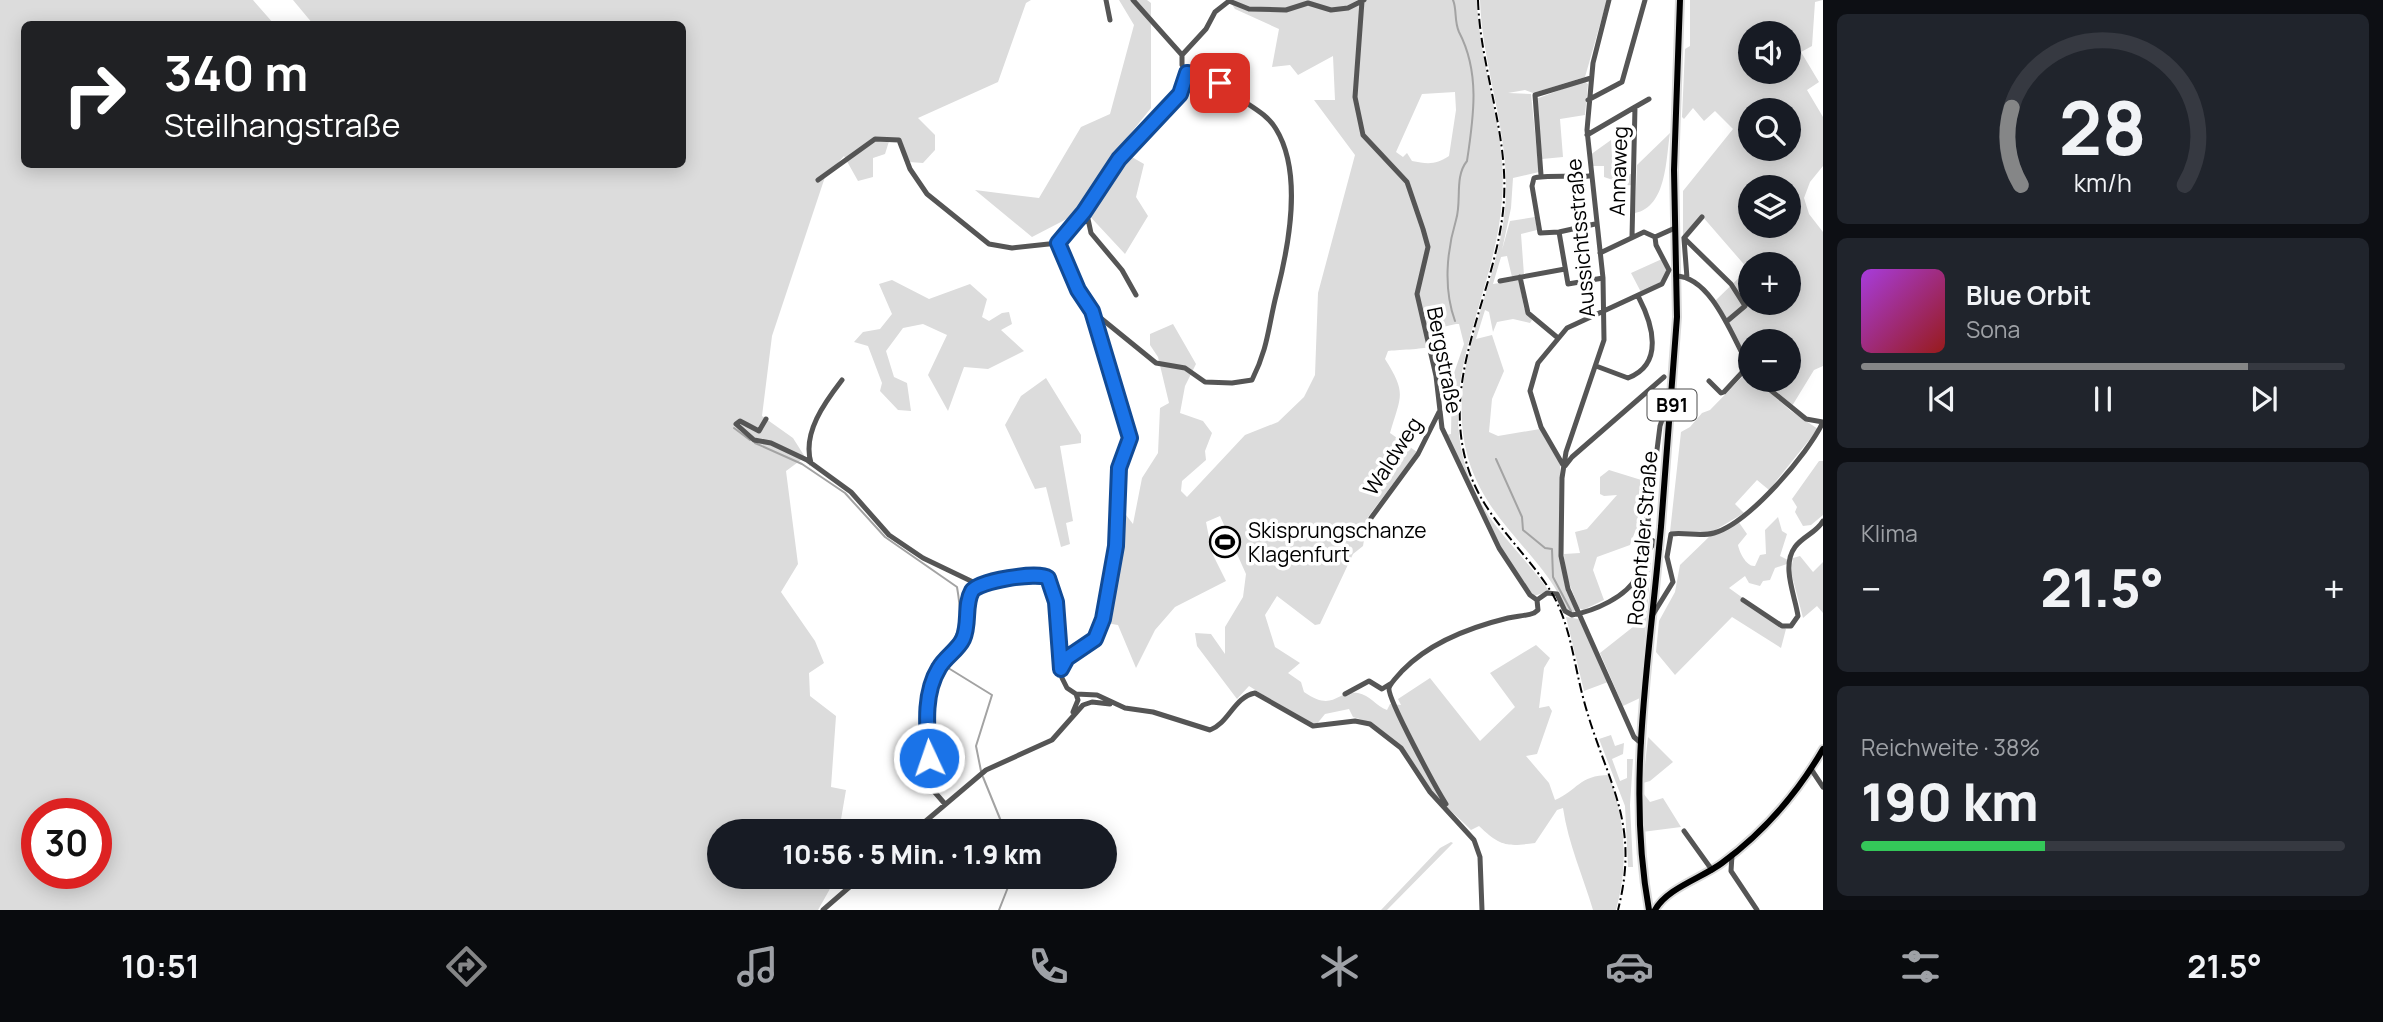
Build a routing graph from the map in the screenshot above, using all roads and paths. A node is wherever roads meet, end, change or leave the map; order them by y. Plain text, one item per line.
1 (1106, 0) edge
2 (1133, 0) edge
3 (1363, 0) edge
4 (1609, 0) edge
5 (1645, 0) edge
6 (1680, 0) edge
7 (1110, 20) dead end
8 (1182, 55) junction
9 (1187, 73) junction
10 (1591, 78) junction
11 (1649, 99) dead end
12 (1588, 100) junction
13 (1635, 107) junction
14 (1587, 135) junction
15 (1541, 175) junction
16 (1589, 176) junction
17 (818, 180) dead end
18 (1702, 217) dead end
19 (1595, 224) junction
20 (1675, 228) junction
21 (1559, 232) junction
22 (1632, 237) junction
23 (1656, 237) junction
24 (1684, 238) junction
25 (1058, 243) junction
26 (1600, 253) junction
27 (1565, 269) junction
28 (1676, 276) junction
29 (1520, 277) junction
30 (1603, 278) junction
31 (1687, 278) junction
32 (1500, 281) dead end
33 (1136, 295) dead end
34 (1639, 298) junction
35 (1092, 311) junction
36 (1605, 312) junction
37 (1726, 322) junction
38 (1558, 338) junction
39 (1738, 345) edge
40 (1596, 366) junction
41 (1664, 377) dead end
42 (1738, 378) edge
43 (842, 380) dead end
44 (1709, 381) dead end
45 (1773, 392) edge
46 (1666, 408) dead end
47 (1439, 412) junction
48 (766, 419) dead end
49 (1823, 422) edge
50 (811, 463) junction
51 (1564, 468) junction
52 (1371, 518) dead end
53 (1823, 521) edge
54 (1647, 537) junction
55 (1657, 545) junction
56 (1644, 555) junction
57 (1655, 583) junction
58 (973, 586) junction
59 (1672, 586) junction
60 (1537, 600) junction
61 (1743, 600) dead end
62 (1580, 614) junction
63 (1652, 617) junction
64 (1061, 669) junction
65 (1391, 684) junction
66 (1382, 689) junction
67 (1389, 693) junction
68 (1076, 694) junction
69 (1345, 694) dead end
70 (1113, 704) junction
71 (1070, 718) junction
72 (1640, 743) junction
73 (1823, 749) edge
74 (1811, 769) junction
75 (1823, 787) edge
76 (945, 804) junction
77 (1451, 813) junction
78 (928, 819) edge
79 (1684, 831) dead end
80 (1728, 867) junction
81 (1714, 868) junction
82 (847, 889) edge
83 (1669, 895) junction
84 (1647, 902) junction
85 (1657, 907) edge
86 (823, 910) edge
87 (1482, 910) edge
88 (1649, 910) edge
89 (1757, 910) edge

1 - 7 street
2 - 8 street
3 - 8 street, Bergstraße
3 - 47 street, Bergstraße
4 - 10 street, Aussichtsstraße
5 - 12 street
6 - 20 main road, Rosentaler Straße / B91
8 - 9 street
9 - 25 street
9 - 35 street
10 - 12 street, Aussichtsstraße
10 - 15 street
11 - 13 street, Annaweg
12 - 14 street, Aussichtsstraße
13 - 14 street, Annaweg
13 - 22 street, Annaweg
14 - 16 street, Aussichtsstraße
15 - 16 street
15 - 21 street
16 - 19 street, Aussichtsstraße
17 - 25 street
18 - 24 street
19 - 21 street
19 - 26 street, Aussichtsstraße
20 - 23 street
20 - 28 main road, Rosentaler Straße / B91
21 - 27 street
22 - 23 street, Annaweg
22 - 26 street, Annaweg
23 - 34 street
24 - 31 street
24 - 37 street
25 - 33 street
25 - 35 street
26 - 30 street, Aussichtsstraße
27 - 29 street
27 - 30 street
28 - 31 street
28 - 55 main road, Rosentaler Straße / B91, bridge
29 - 32 street
29 - 38 street
30 - 36 street, Aussichtsstraße
31 - 37 street
34 - 36 street
34 - 40 street
35 - 64 street
36 - 38 street
36 - 40 street, Aussichtsstraße
37 - 39 street
38 - 51 street
40 - 51 street, Aussichtsstraße
41 - 51 street
42 - 44 street
43 - 50 street
45 - 49 street
46 - 54 street
47 - 52 street, Waldweg
47 - 60 street, Bergstraße
48 - 50 street
49 - 59 street
50 - 58 street
51 - 62 street, Aussichtsstraße
53 - 61 street
54 - 55 street
54 - 56 street
55 - 56 street
55 - 57 main road, Rosentaler Straße / B91
56 - 62 street
57 - 59 street
57 - 63 main road, Rosentaler Straße / B91
58 - 64 street
58 - 76 street
59 - 63 street
60 - 62 street
60 - 65 street
62 - 72 street, Aussichtsstraße
63 - 72 main road, Rosentaler Straße / B91
64 - 68 street
65 - 66 street
65 - 67 street
66 - 67 street
66 - 69 street
67 - 77 street
68 - 70 street
68 - 71 street
70 - 71 street
70 - 77 street
71 - 76 street
72 - 84 main road, Rosentaler Straße / B91
73 - 74 main road
74 - 75 street
74 - 80 main road
76 - 78 street
77 - 87 street
79 - 81 street
80 - 81 main road
80 - 89 street
81 - 83 main road
82 - 86 street
83 - 84 main road
83 - 85 main road
84 - 85 main road
84 - 88 main road, Rosentaler Straße / B91

